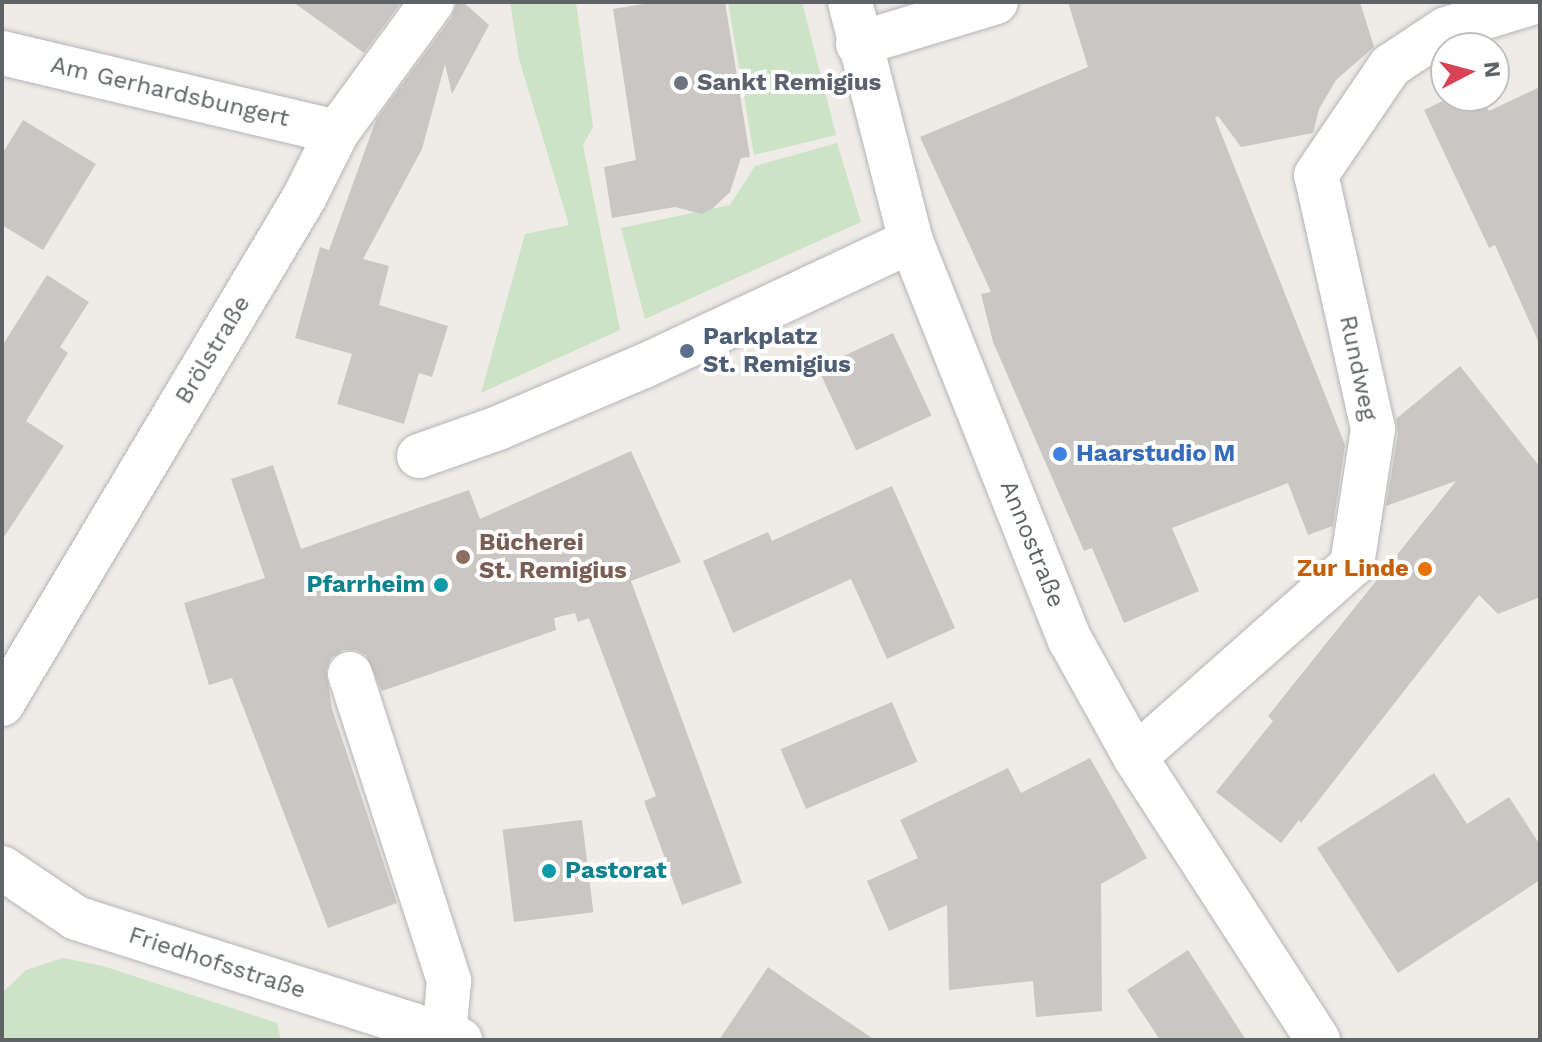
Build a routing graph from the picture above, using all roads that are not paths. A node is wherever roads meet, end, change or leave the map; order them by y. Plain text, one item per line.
1 (432, 2) edge
2 (996, 2) edge
3 (1535, 2) edge
4 (1441, 16) edge
5 (854, 23) edge
6 (2, 53) edge
7 (337, 132) junction
8 (911, 241) junction
9 (419, 456) dead end
10 (350, 674) dead end
11 (2, 704) edge
12 (1135, 757) junction
13 (2, 868) edge
14 (452, 1037) edge
15 (1318, 1040) edge

1 - 7 street, Brölstraße
2 - 5 street
3 - 4 street, Rundweg
4 - 12 street, Rundweg
5 - 8 street, Annostraße
6 - 7 street, Am Gerhardsbungert
7 - 11 street, Brölstraße
8 - 9 street
8 - 12 street, Annostraße
10 - 14 street, Friedhofsstraße
12 - 15 street, Annostraße
13 - 14 street, Friedhofsstraße

